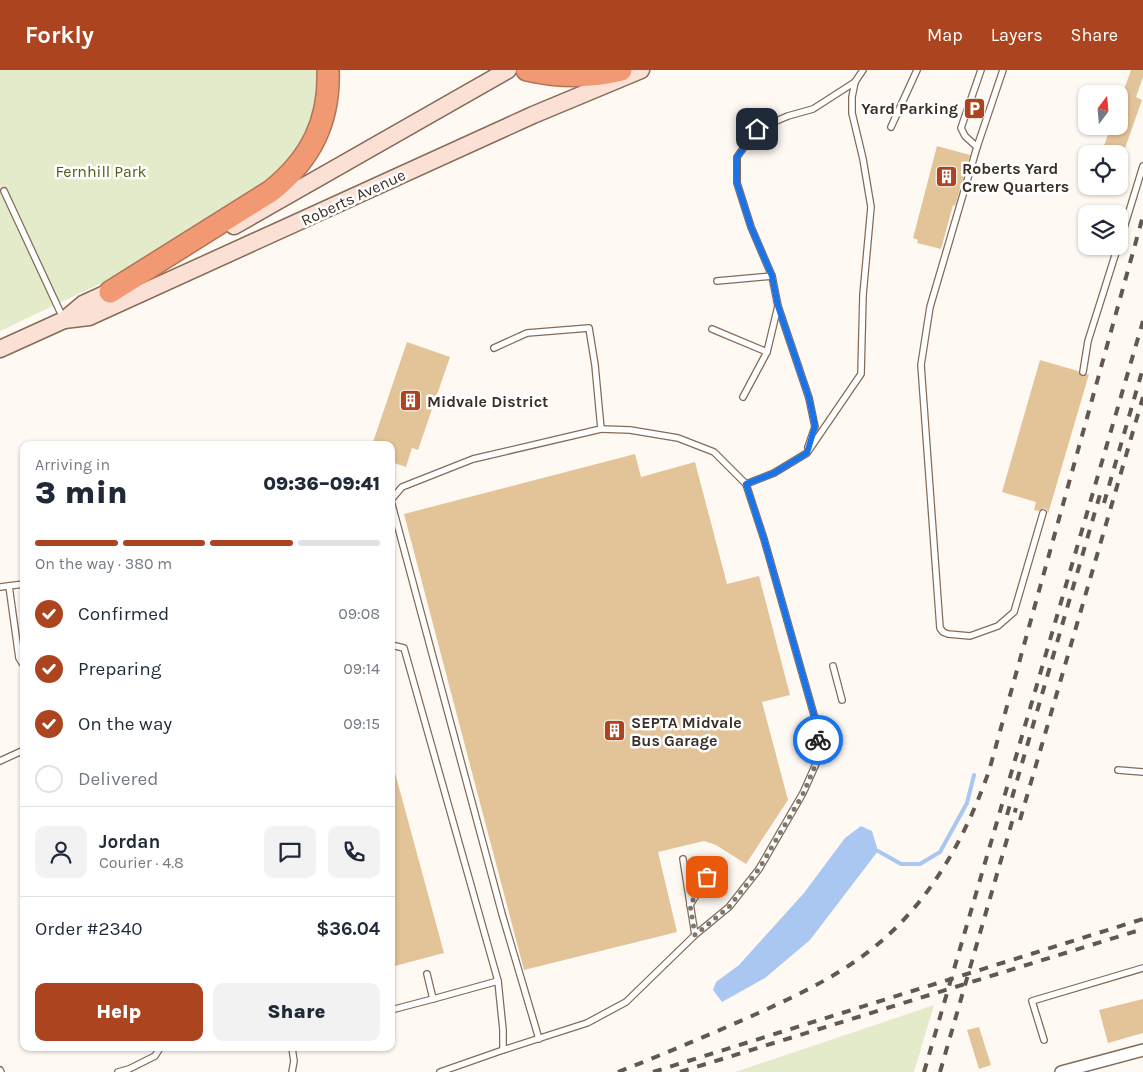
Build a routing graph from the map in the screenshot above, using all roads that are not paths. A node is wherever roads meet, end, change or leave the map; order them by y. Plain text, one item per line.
1 (328, 70) edge
2 (508, 70) edge
3 (527, 70) edge
4 (621, 70) edge
5 (641, 70) edge
6 (863, 70) edge
7 (918, 70) edge
8 (981, 70) edge
9 (1003, 70) edge
10 (855, 82) junction
11 (891, 126) dead end
12 (977, 147) junction
13 (1143, 166) edge
14 (4, 191) dead end
15 (0, 200) edge
16 (9, 201) junction
17 (1128, 213) edge
18 (1115, 255) edge
19 (772, 276) junction
20 (717, 281) dead end
21 (110, 292) junction
22 (778, 306) junction
23 (64, 320) junction
24 (712, 329) dead end
25 (494, 348) dead end
26 (0, 349) edge
27 (767, 352) junction
28 (1084, 372) dead end
29 (743, 397) dead end
30 (601, 429) junction
31 (807, 453) junction
32 (746, 484) junction
33 (395, 495) edge
34 (1043, 513) dead end
35 (395, 515) edge
36 (20, 585) edge
37 (9, 586) junction
38 (0, 587) edge
39 (395, 646) edge
40 (20, 658) edge
41 (833, 666) dead end
42 (842, 700) dead end
43 (20, 752) edge
44 (0, 761) edge
45 (1118, 770) dead end
46 (1143, 772) edge
47 (683, 860) dead end
48 (716, 863) dead end
49 (690, 905) junction
50 (695, 935) junction
51 (1143, 968) edge
52 (427, 974) dead end
53 (498, 981) junction
54 (434, 999) junction
55 (395, 1009) edge
56 (539, 1039) junction
57 (1044, 1040) dead end
58 (503, 1050) junction
59 (1143, 1050) edge
60 (158, 1051) edge
61 (292, 1051) edge
62 (1077, 1070) edge
63 (118, 1072) edge
64 (292, 1072) edge
65 (440, 1072) edge
66 (1061, 1072) edge

1 - 21 highway
2 - 21 main road, Roberts Avenue
3 - 4 highway
5 - 23 main road, Roberts Avenue
6 - 10 lane
7 - 11 lane
8 - 12 lane
9 - 12 lane
10 - 19 lane
10 - 31 lane
12 - 34 lane
13 - 17 lane
14 - 16 lane
15 - 16 lane
16 - 23 lane
18 - 28 lane
19 - 20 lane
19 - 22 lane
21 - 23 main road, Roberts Avenue
22 - 27 lane
22 - 31 lane
23 - 26 main road, Roberts Avenue
24 - 27 lane
25 - 30 lane
27 - 29 lane
30 - 32 lane
30 - 33 lane
31 - 32 lane
32 - 50 lane
35 - 56 lane
36 - 37 lane
37 - 38 lane
37 - 40 lane
39 - 53 lane
41 - 42 lane
43 - 44 lane
45 - 46 lane
47 - 49 lane
48 - 49 lane
49 - 50 lane
50 - 56 lane
51 - 57 lane
52 - 54 lane
53 - 54 lane
53 - 58 lane
54 - 55 lane
56 - 58 lane
58 - 65 lane
59 - 62 street
60 - 63 lane
61 - 64 lane
62 - 66 street

